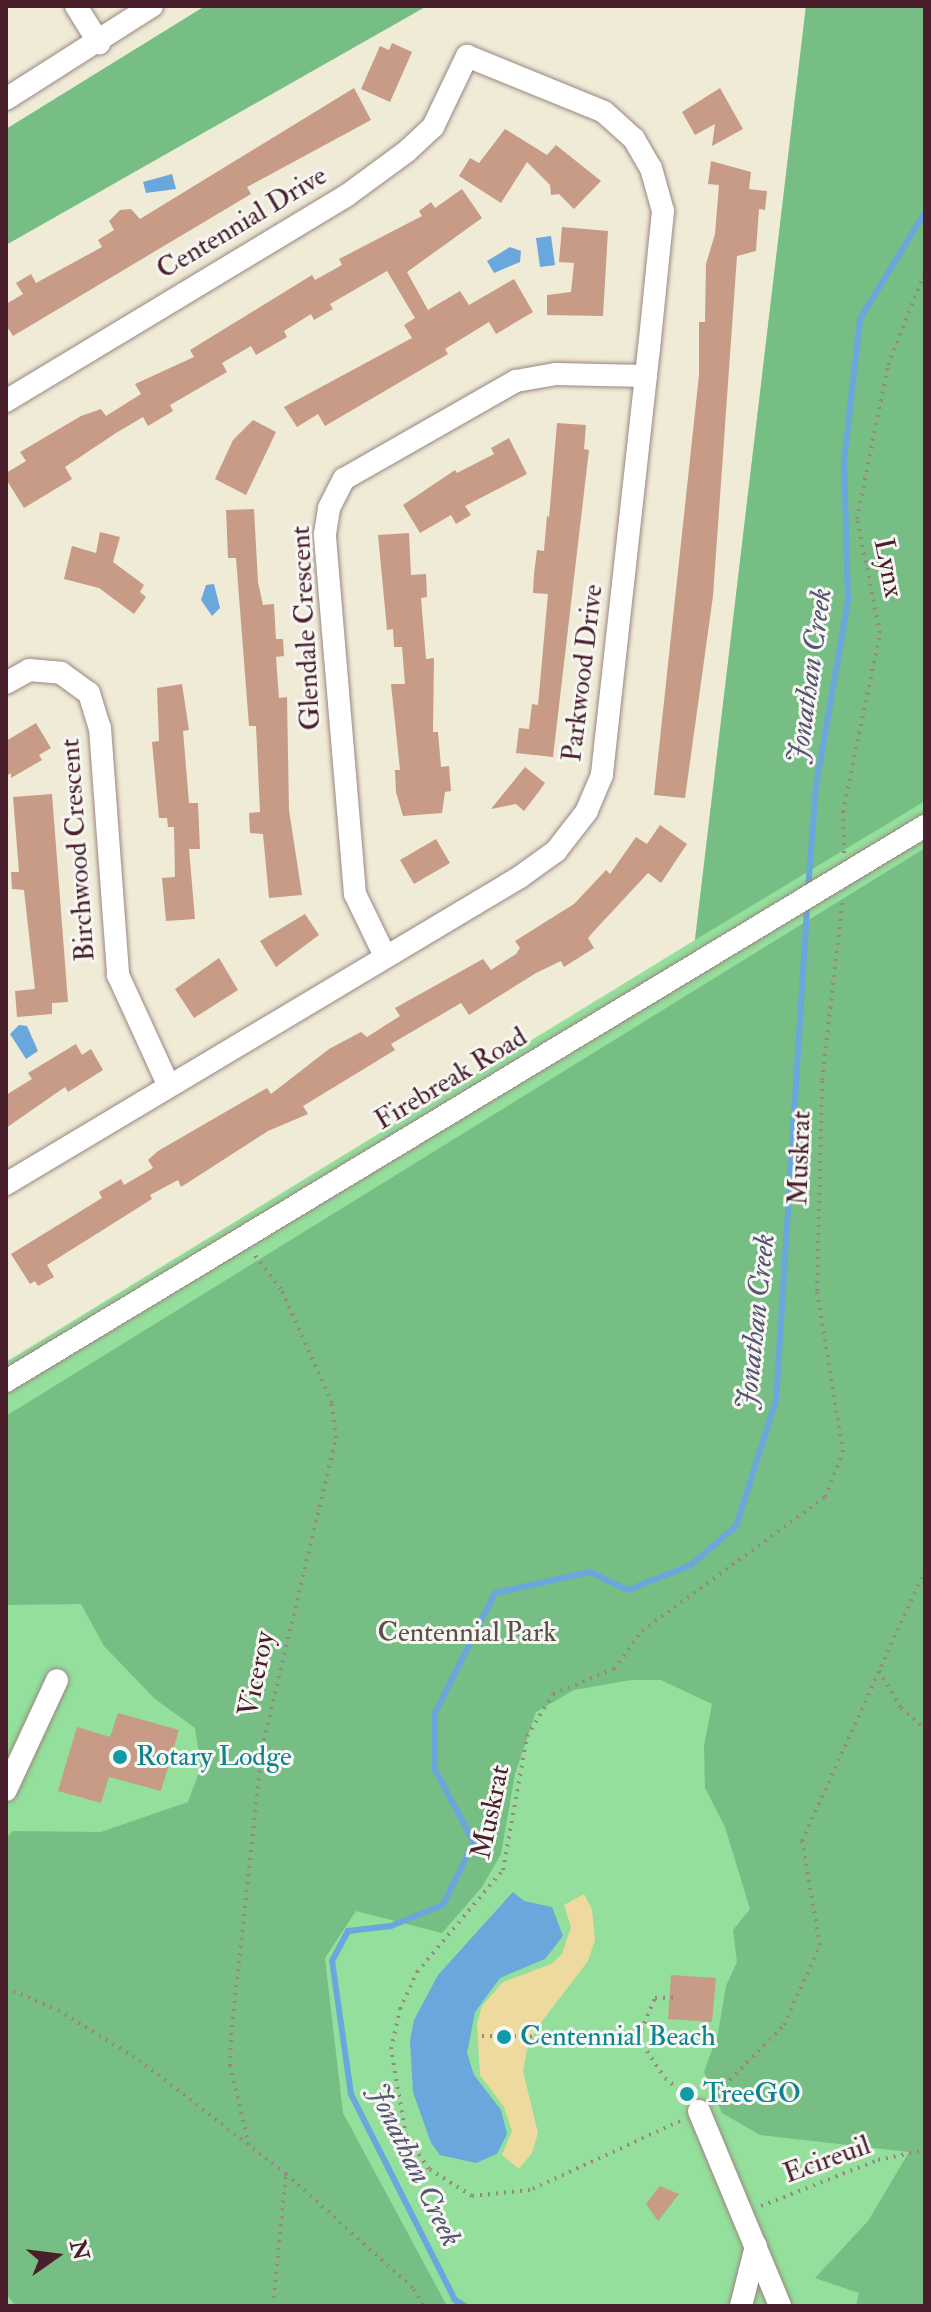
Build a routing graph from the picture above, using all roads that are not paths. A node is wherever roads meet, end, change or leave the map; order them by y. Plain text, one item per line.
1 (76, 6) edge
2 (152, 6) edge
3 (99, 43) junction
4 (467, 56) joint
5 (6, 99) edge
6 (646, 376) junction
7 (6, 401) edge
8 (6, 683) edge
9 (925, 826) edge
10 (384, 954) junction
11 (168, 1084) junction
12 (6, 1184) edge
13 (6, 1381) edge
14 (57, 1680) dead end
15 (6, 1790) edge
16 (699, 2111) road end
17 (757, 2245) junction
18 (741, 2306) edge
19 (780, 2306) edge

1 - 3 street
2 - 3 street
3 - 5 street
4 - 6 street, Parkwood Drive
4 - 7 street, Centennial Drive
6 - 10 street, Parkwood Drive
6 - 10 street, Glendale Crescent
8 - 11 street, Birchwood Crescent
9 - 13 street, Firebreak Road
10 - 11 street, Parkwood Drive
11 - 12 street, Parkwood Drive
14 - 15 street
16 - 17 street
17 - 18 street
17 - 19 street

